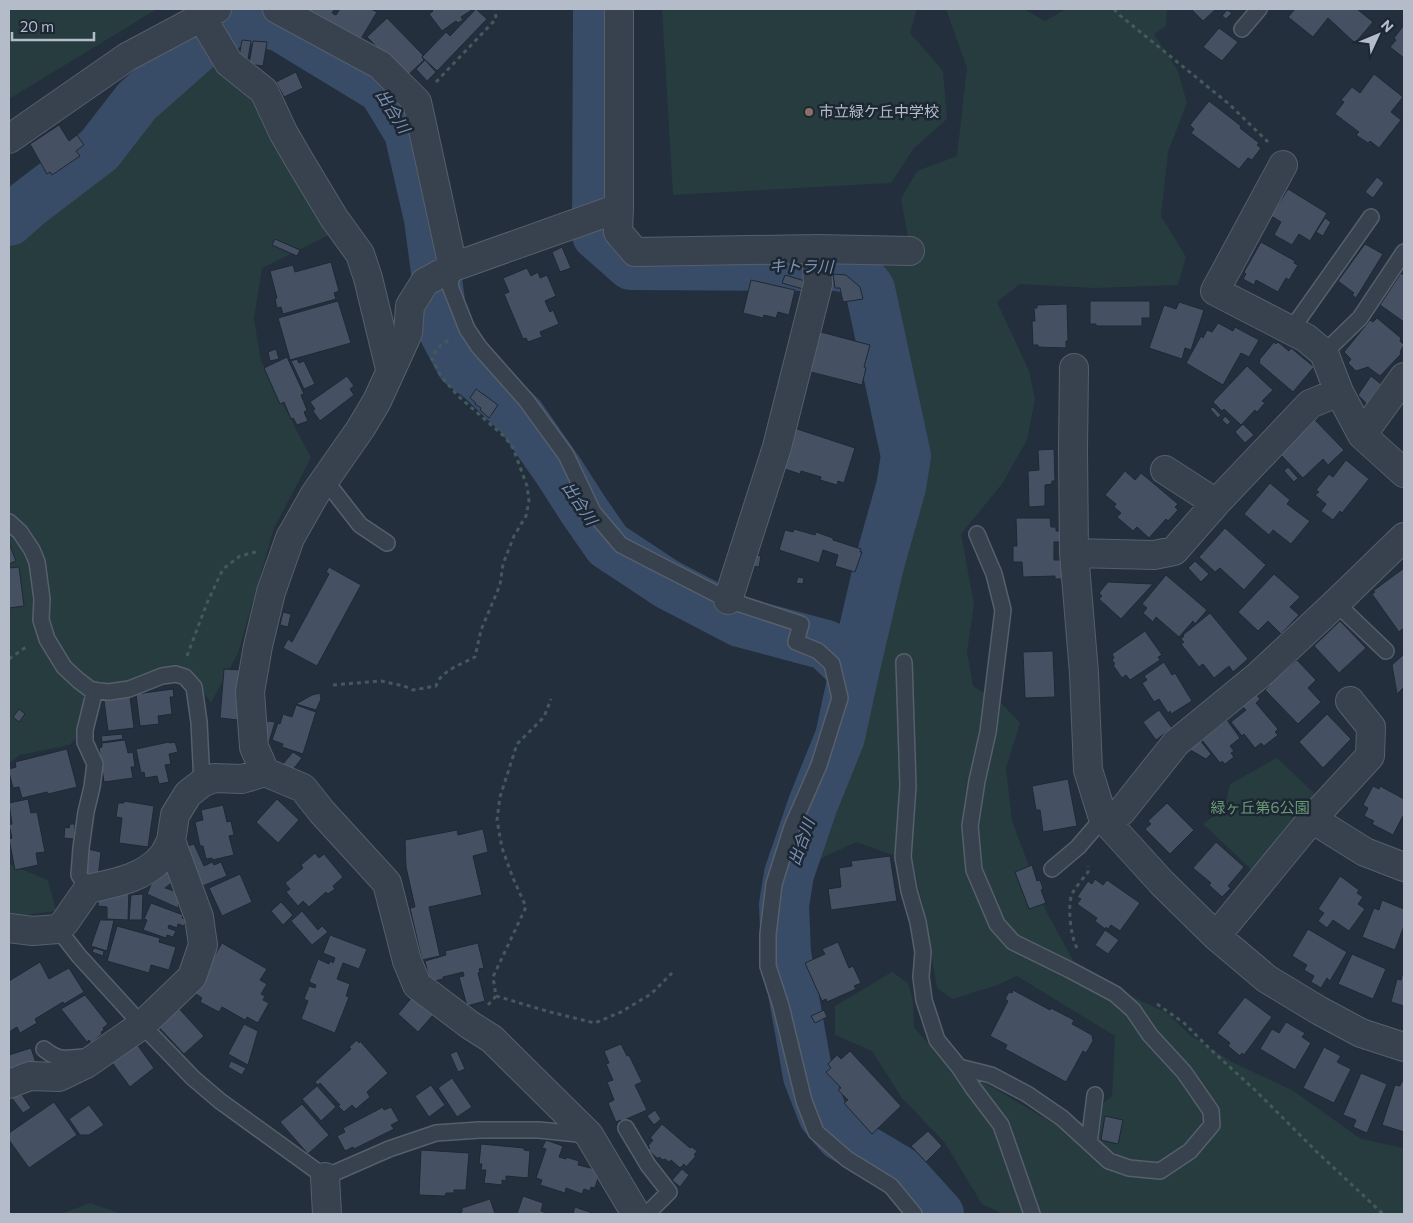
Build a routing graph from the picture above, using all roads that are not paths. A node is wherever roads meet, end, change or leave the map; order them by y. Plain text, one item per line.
1 (277, 9) edge
2 (619, 9) edge
3 (1259, 9) edge
4 (209, 13) edge
5 (1242, 29) dead end
6 (9, 139) edge
7 (1283, 165) road end
8 (620, 208) junction
9 (1370, 217) dead end
10 (816, 249) junction
11 (910, 251) dead end
12 (1404, 252) edge
13 (453, 267) junction
14 (1291, 330) junction
15 (1324, 353) junction
16 (1074, 368) dead end
17 (390, 369) junction
18 (1404, 377) edge
19 (1339, 392) junction
20 (1362, 435) junction
21 (1165, 470) dead end
22 (1404, 473) edge
23 (325, 480) junction
24 (1216, 503) junction
25 (9, 522) edge
26 (977, 534) dead end
27 (1404, 537) edge
28 (387, 543) dead end
29 (1074, 553) junction
30 (728, 600) junction
31 (1336, 603) junction
32 (1386, 651) dead end
33 (904, 662) dead end
34 (95, 690) junction
35 (1350, 701) dead end
36 (265, 772) junction
37 (202, 783) junction
38 (1103, 818) junction
39 (1312, 819) junction
40 (171, 842) junction
41 (1404, 868) edge
42 (1052, 869) dead end
43 (88, 889) junction
44 (9, 928) edge
45 (58, 929) junction
46 (1216, 936) junction
47 (142, 1025) junction
48 (1404, 1047) edge
49 (44, 1050) dead end
50 (97, 1056) junction
51 (959, 1067) junction
52 (9, 1084) edge
53 (1095, 1095) dead end
54 (626, 1128) dead end
55 (589, 1135) junction
56 (1089, 1143) junction
57 (325, 1177) junction
58 (327, 1214) edge
59 (636, 1214) edge
60 (647, 1214) edge
61 (914, 1214) edge
62 (1032, 1214) edge

1 - 13 street
2 - 8 street
3 - 5 lane
4 - 6 street
4 - 17 street
7 - 14 street
8 - 10 street
8 - 13 street
9 - 14 lane
10 - 11 street
10 - 30 street
12 - 15 lane
13 - 17 street
13 - 30 lane
14 - 15 street
15 - 19 street
16 - 29 street
17 - 23 street
18 - 20 street
19 - 20 street
19 - 24 street
20 - 22 street
21 - 24 street
23 - 28 lane
23 - 36 street
24 - 29 street
25 - 34 lane
26 - 56 lane
27 - 31 street
29 - 38 street
30 - 61 lane
31 - 32 lane
31 - 38 street
33 - 51 lane
34 - 37 lane
34 - 43 lane
35 - 39 street
36 - 37 street
36 - 55 street
37 - 40 street
38 - 42 lane
38 - 46 street
39 - 41 street
39 - 46 street
40 - 43 street
40 - 47 street
43 - 45 street
44 - 45 street
45 - 47 lane
46 - 48 street
47 - 50 street
47 - 57 lane
49 - 50 lane
50 - 52 street
51 - 56 lane
51 - 62 lane
53 - 56 lane
54 - 60 lane
55 - 57 lane
55 - 59 street
57 - 58 street

